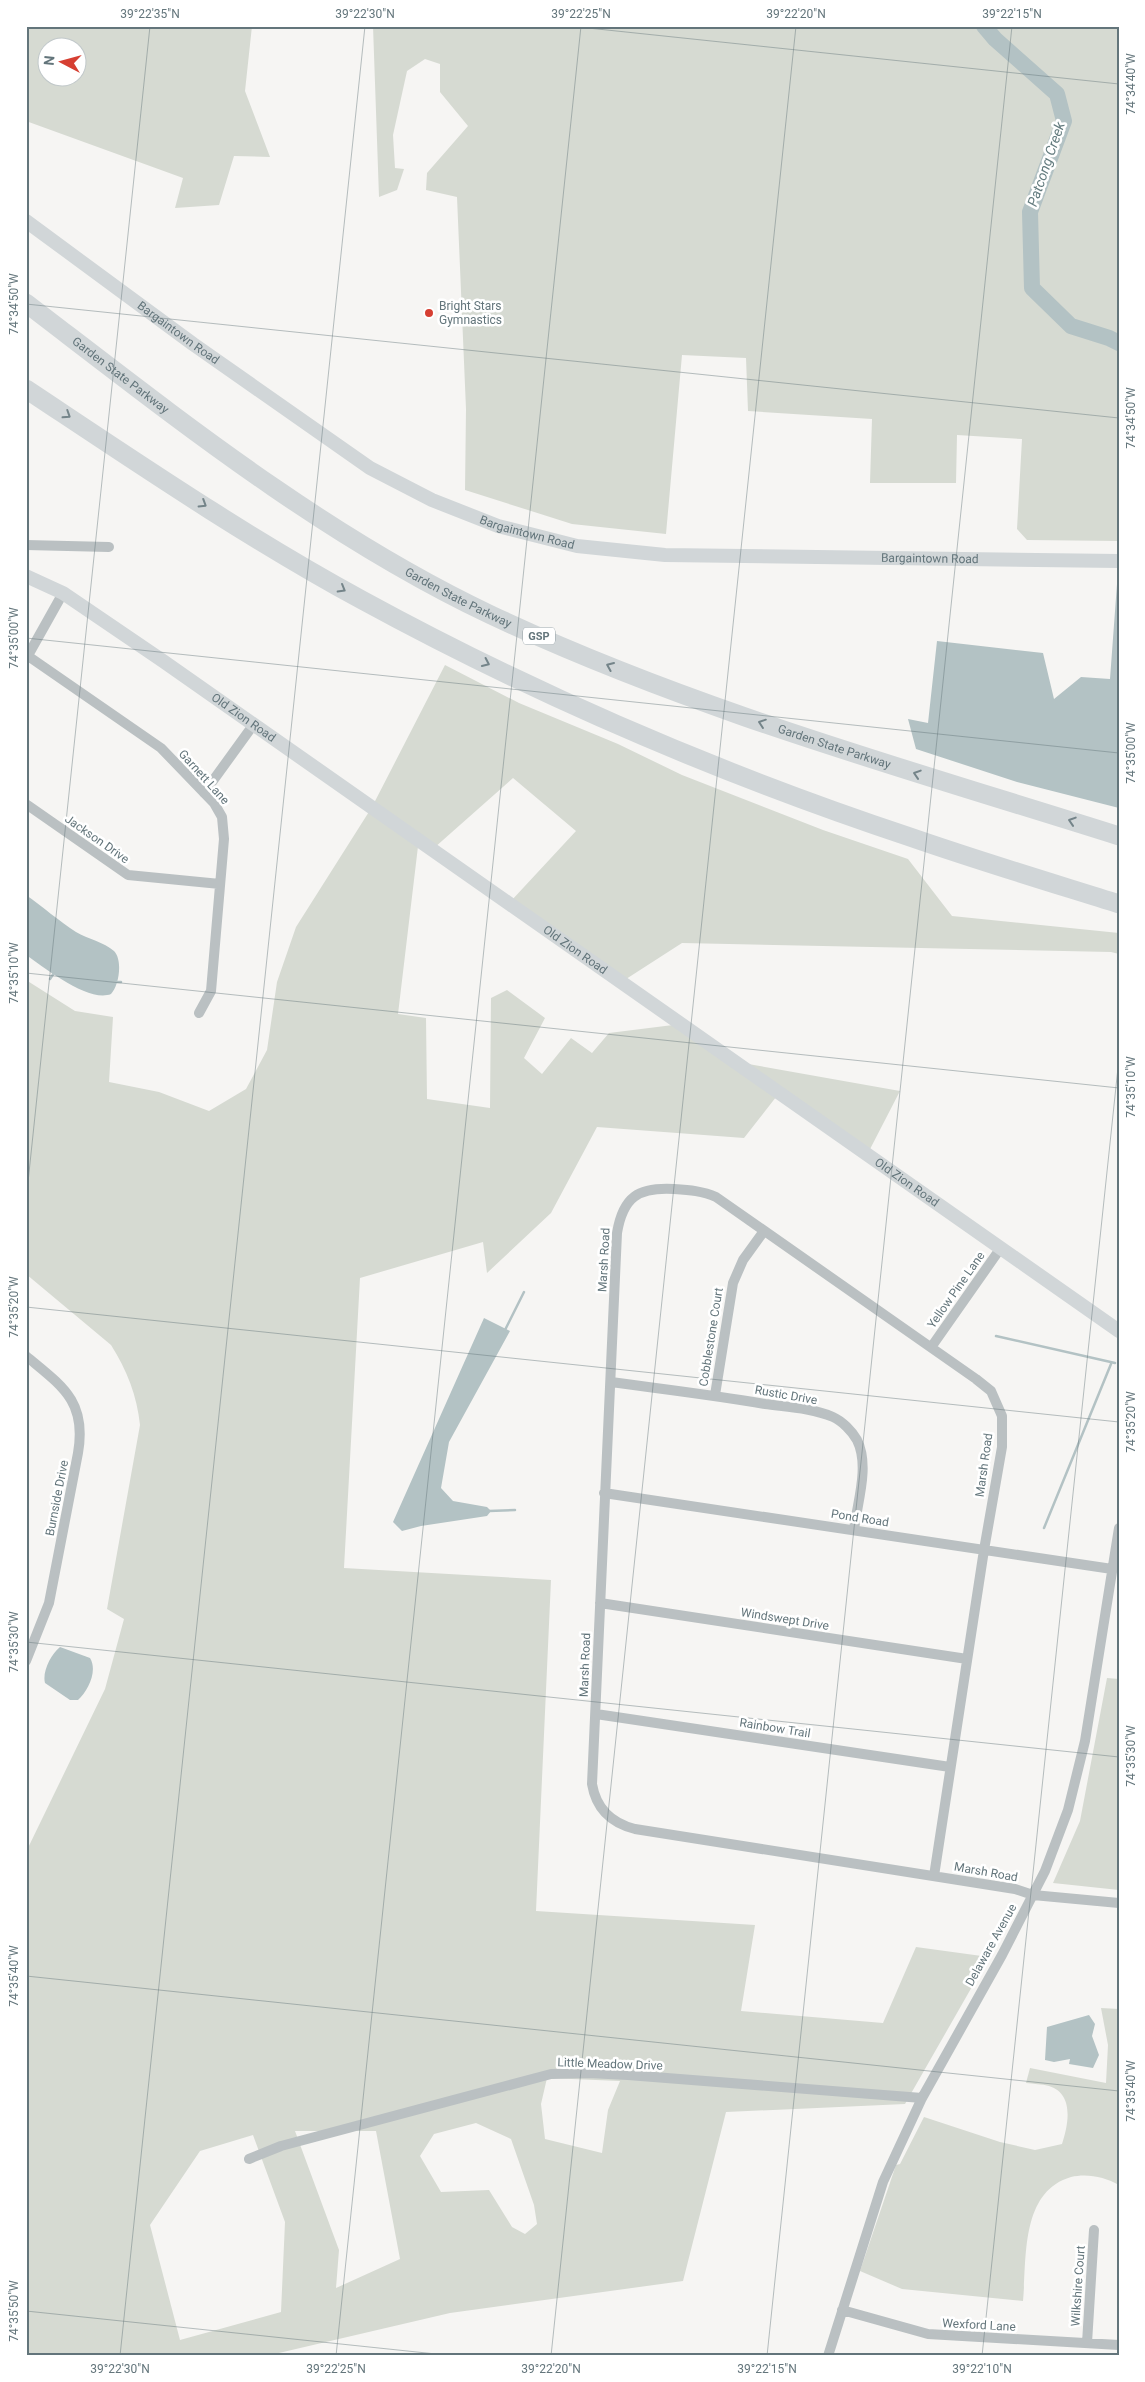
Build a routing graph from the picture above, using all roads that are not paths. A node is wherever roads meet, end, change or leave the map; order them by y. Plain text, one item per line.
1 (26, 221) edge
2 (26, 303) edge
3 (26, 389) edge
4 (26, 545) edge
5 (109, 547) dead end
6 (1119, 561) edge
7 (26, 576) edge
8 (63, 593) junction
9 (27, 657) edge
10 (254, 724) junction
11 (204, 793) junction
12 (26, 804) edge
13 (1119, 836) edge
14 (220, 884) junction
15 (1119, 904) edge
16 (199, 1013) dead end
17 (764, 1231) junction
18 (1000, 1249) junction
19 (1119, 1331) edge
20 (932, 1346) junction
21 (26, 1356) edge
22 (611, 1382) junction
23 (715, 1395) junction
24 (604, 1493) junction
25 (1119, 1528) edge
26 (854, 1530) junction
27 (984, 1550) junction
28 (1112, 1569) junction
29 (600, 1603) junction
30 (967, 1659) junction
31 (26, 1661) edge
32 (596, 1714) junction
33 (950, 1767) junction
34 (934, 1876) junction
35 (1033, 1895) junction
36 (1119, 1903) edge
37 (922, 2098) junction
38 (249, 2159) dead end
39 (1094, 2230) dead end
40 (842, 2310) junction
41 (1087, 2343) junction
42 (1119, 2345) edge
43 (828, 2356) edge

1 - 6 street, Bargaintown Road
13 -> 2 highway, Garden State Parkway / GSP
3 -> 15 highway
4 - 5 street
7 - 8 street, Old Zion Road
8 - 9 street
8 - 10 street, Old Zion Road
9 - 11 street, Garnett Lane
10 - 11 street
10 - 18 street, Old Zion Road
11 - 14 street, Garnett Lane
12 - 14 street, Jackson Drive
14 - 16 street, Garnett Lane
17 - 20 street, Marsh Road
17 - 22 street, Marsh Road
17 - 23 street, Cobblestone Court
18 - 19 street, Old Zion Road
18 - 20 street, Yellow Pine Lane
20 - 27 street, Marsh Road
21 - 31 street, Burnside Drive
22 - 23 street, Rustic Drive
22 - 24 street, Marsh Road
23 - 26 street, Rustic Drive
24 - 26 street, Pond Road
24 - 29 street, Marsh Road
25 - 28 street, Delaware Avenue
26 - 27 street, Pond Road
27 - 28 street, Pond Road
27 - 30 street, Marsh Road
28 - 35 street, Delaware Avenue
29 - 30 street, Windswept Drive
29 - 32 street, Marsh Road
30 - 33 street, Marsh Road
32 - 33 street, Rainbow Trail
32 - 34 street, Marsh Road
33 - 34 street, Marsh Road
34 - 35 street, Marsh Road
35 - 36 street, Marsh Road
35 - 37 street, Delaware Avenue
37 - 38 street, Little Meadow Drive
37 - 40 street, Delaware Avenue
39 - 41 street, Wilkshire Court
40 - 41 street, Wexford Lane
40 - 43 street, Delaware Avenue
41 - 42 street, Wexford Lane

